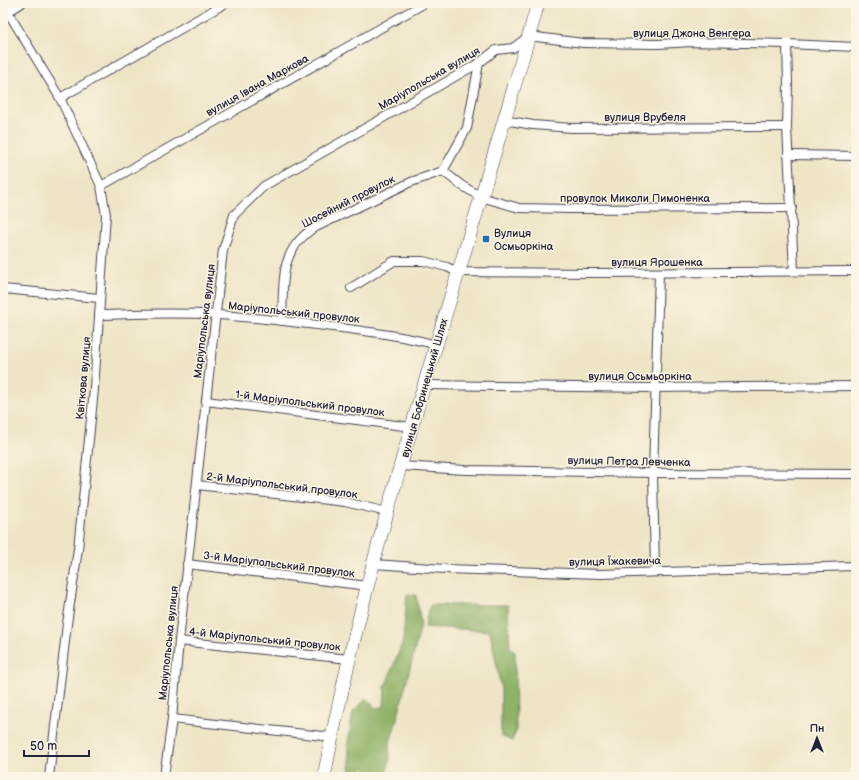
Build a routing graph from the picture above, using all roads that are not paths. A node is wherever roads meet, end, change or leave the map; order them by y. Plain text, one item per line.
1 (22, 3) edge
2 (226, 3) edge
3 (424, 3) edge
4 (538, 3) edge
5 (3, 4) edge
6 (8, 12) junction
7 (529, 36) junction
8 (787, 44) junction
9 (856, 47) edge
10 (479, 63) junction
11 (60, 98) junction
12 (504, 120) junction
13 (787, 128) junction
14 (788, 155) junction
15 (856, 156) edge
16 (444, 171) junction
17 (101, 186) junction
18 (481, 197) junction
19 (792, 208) junction
20 (856, 271) edge
21 (457, 272) junction
22 (658, 272) junction
23 (794, 272) junction
24 (351, 288) dead end
25 (3, 289) edge
26 (99, 298) junction
27 (99, 315) junction
28 (216, 315) junction
29 (282, 321) junction
30 (437, 345) junction
31 (425, 385) junction
32 (856, 386) edge
33 (654, 388) junction
34 (206, 401) junction
35 (412, 427) junction
36 (401, 466) junction
37 (653, 473) junction
38 (856, 474) edge
39 (197, 485) junction
40 (387, 512) junction
41 (187, 564) junction
42 (374, 564) junction
43 (856, 566) edge
44 (655, 572) junction
45 (368, 586) junction
46 (179, 641) junction
47 (349, 659) junction
48 (172, 719) junction
49 (332, 737) junction
50 (49, 777) edge
51 (164, 777) edge
52 (324, 777) edge

1 - 6 street
2 - 11 street
3 - 17 street, вулиця Івана Маркова
4 - 7 main road, вулиця Бобринецький Шлях
5 - 6 street, Квіткова вулиця
6 - 11 street, Квіткова вулиця
7 - 8 street, вулиця Джона Венгера
7 - 10 street, Маріупольська вулиця
7 - 12 main road, вулиця Бобринецький Шлях
8 - 9 street, вулиця Джона Венгера
8 - 13 street
10 - 16 street
10 - 28 street, Маріупольська вулиця
11 - 17 street, Квіткова вулиця
12 - 13 street, вулиця Врубеля
12 - 18 main road, вулиця Бобринецький Шлях
13 - 14 street
14 - 15 street
14 - 19 street
16 - 18 street, провулок Миколи Пимоненка
16 - 29 street, Шосейний провулок
17 - 26 street, Квіткова вулиця
18 - 19 street, провулок Миколи Пимоненка
18 - 21 main road, вулиця Бобринецький Шлях
19 - 23 street
20 - 23 street, вулиця Ярошенка
21 - 22 street, вулиця Ярошенка
21 - 24 street
21 - 30 main road, вулиця Бобринецький Шлях
22 - 23 street, вулиця Ярошенка
22 - 33 street
25 - 26 street
26 - 27 street, Квіткова вулиця
27 - 28 street, Маріупольський провулок
27 - 50 street, Квіткова вулиця
28 - 29 street, Маріупольський провулок
28 - 34 street, Маріупольська вулиця
29 - 30 street, Маріупольський провулок
30 - 31 main road, вулиця Бобринецький Шлях
31 - 33 street, вулиця Осьмьоркіна
31 - 35 main road, вулиця Бобринецький Шлях
32 - 33 street, вулиця Осьмьоркіна
33 - 37 street
34 - 35 street, 1-й Маріупольський провулок
34 - 39 street, Маріупольська вулиця
35 - 36 main road, вулиця Бобринецький Шлях
36 - 37 street, вулиця Петра Левченка
36 - 40 main road, вулиця Бобринецький Шлях
37 - 38 street, вулиця Петра Левченка
37 - 44 street
39 - 40 street, 2-й Маріупольський провулок
39 - 41 street, Маріупольська вулиця
40 - 42 main road, вулиця Бобринецький Шлях
41 - 45 street, 3-й Маріупольський провулок
41 - 46 street, Маріупольська вулиця
42 - 44 street, вулиця Їжакевича
42 - 45 main road, вулиця Бобринецький Шлях
43 - 44 street, вулиця Їжакевича
45 - 47 main road, вулиця Бобринецький Шлях
46 - 47 street, 4-й Маріупольський провулок
46 - 48 street, Маріупольська вулиця
47 - 49 main road, вулиця Бобринецький Шлях
48 - 49 street
48 - 51 street, Маріупольська вулиця
49 - 52 main road, вулиця Бобринецький Шлях

